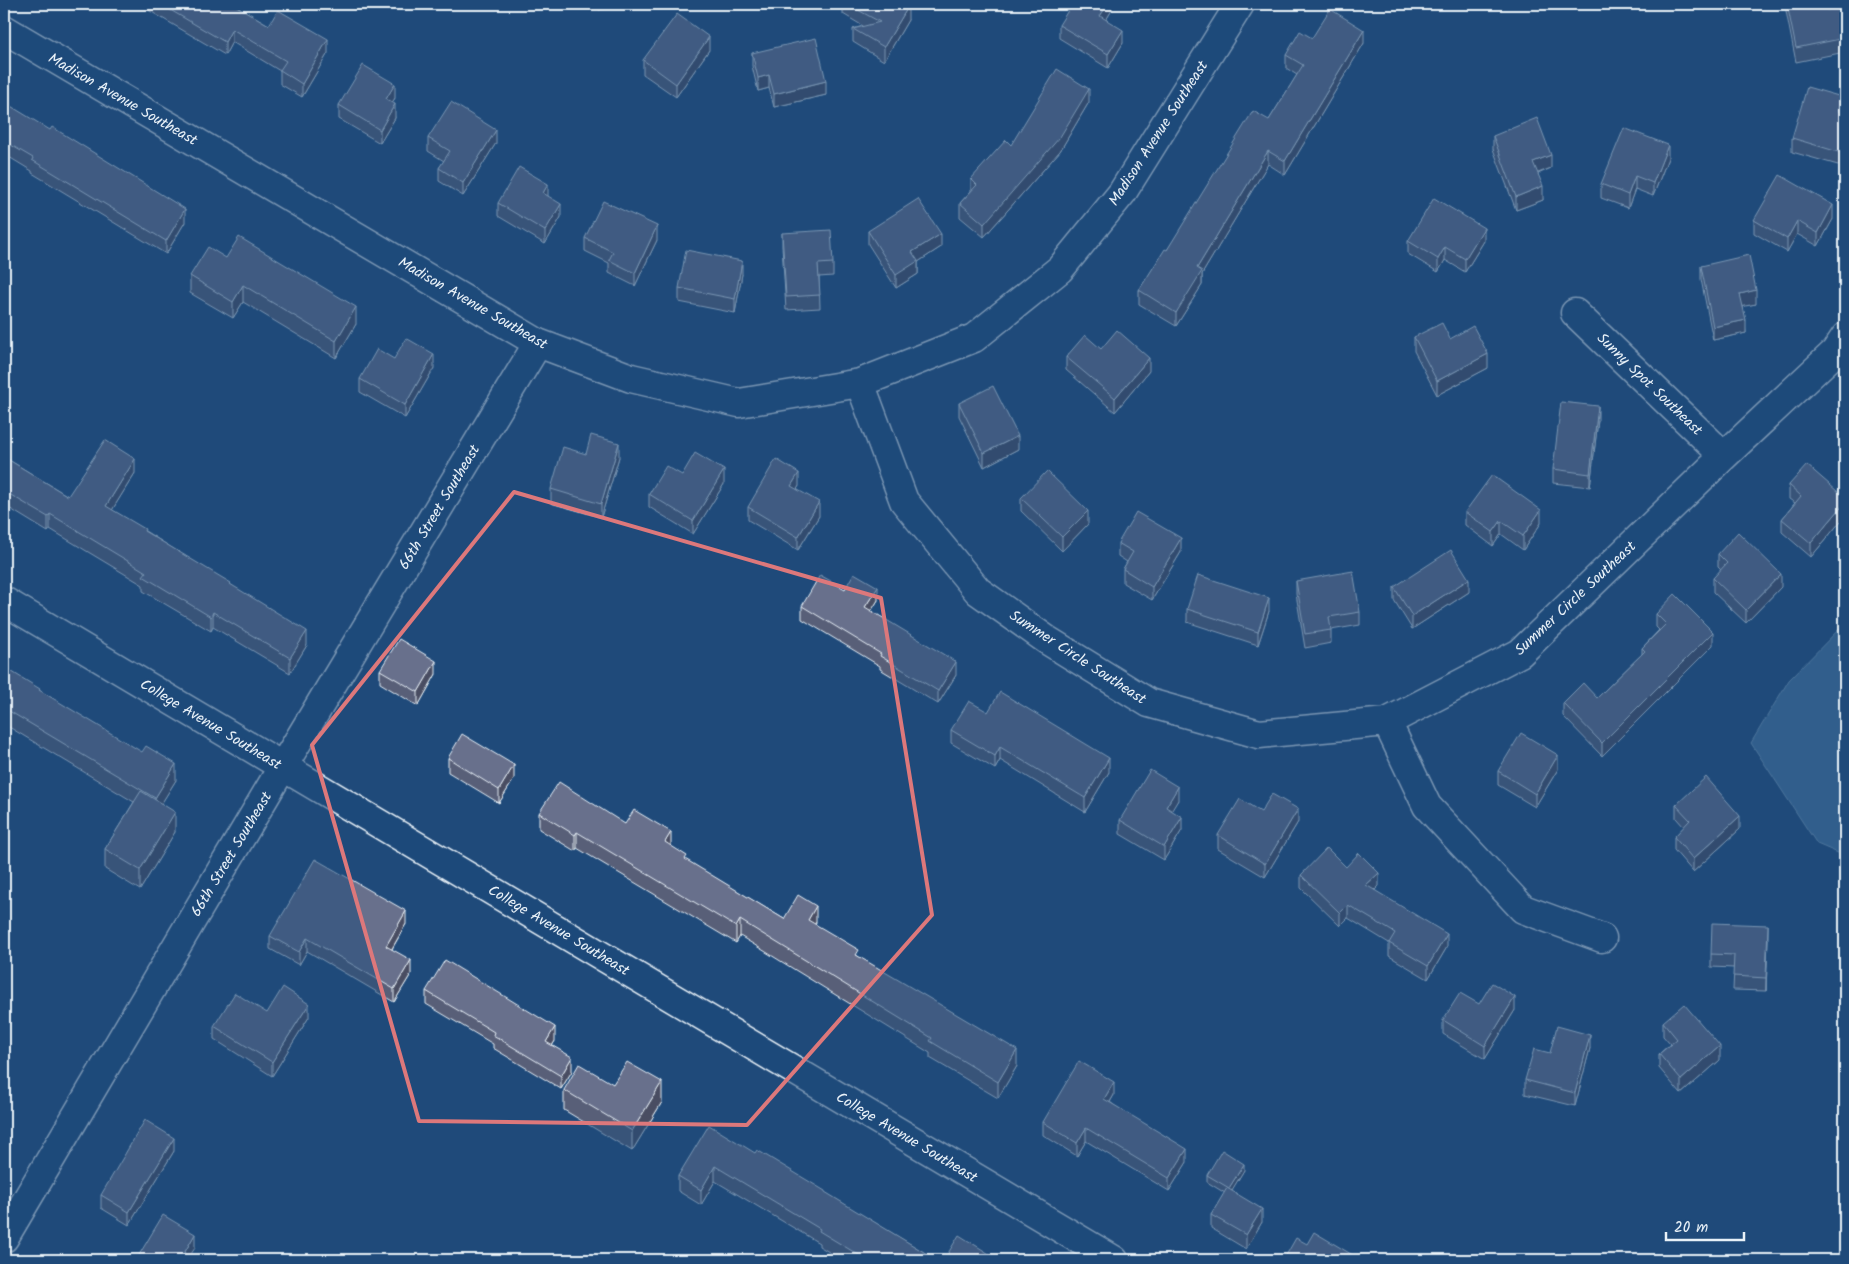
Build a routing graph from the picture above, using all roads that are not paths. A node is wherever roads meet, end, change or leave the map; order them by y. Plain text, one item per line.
1 (1240, 4) edge
2 (4, 29) edge
3 (1575, 313) dead end
4 (1845, 337) edge
5 (538, 343) junction
6 (860, 383) junction
7 (1724, 456) junction
8 (4, 601) edge
9 (1387, 722) junction
10 (283, 766) junction
11 (1602, 938) dead end
12 (4, 1238) edge
13 (1114, 1260) edge

1 - 6 street, Madison Avenue Southeast
2 - 5 street, Madison Avenue Southeast
3 - 7 street, Sunny Spot Southeast
4 - 7 street, Summer Circle Southeast
5 - 6 street, Madison Avenue Southeast
5 - 10 street, 66th Street Southeast
6 - 9 street, Summer Circle Southeast
7 - 9 street, Summer Circle Southeast
8 - 10 street, College Avenue Southeast
9 - 11 street
10 - 12 street, 66th Street Southeast
10 - 13 street, College Avenue Southeast

